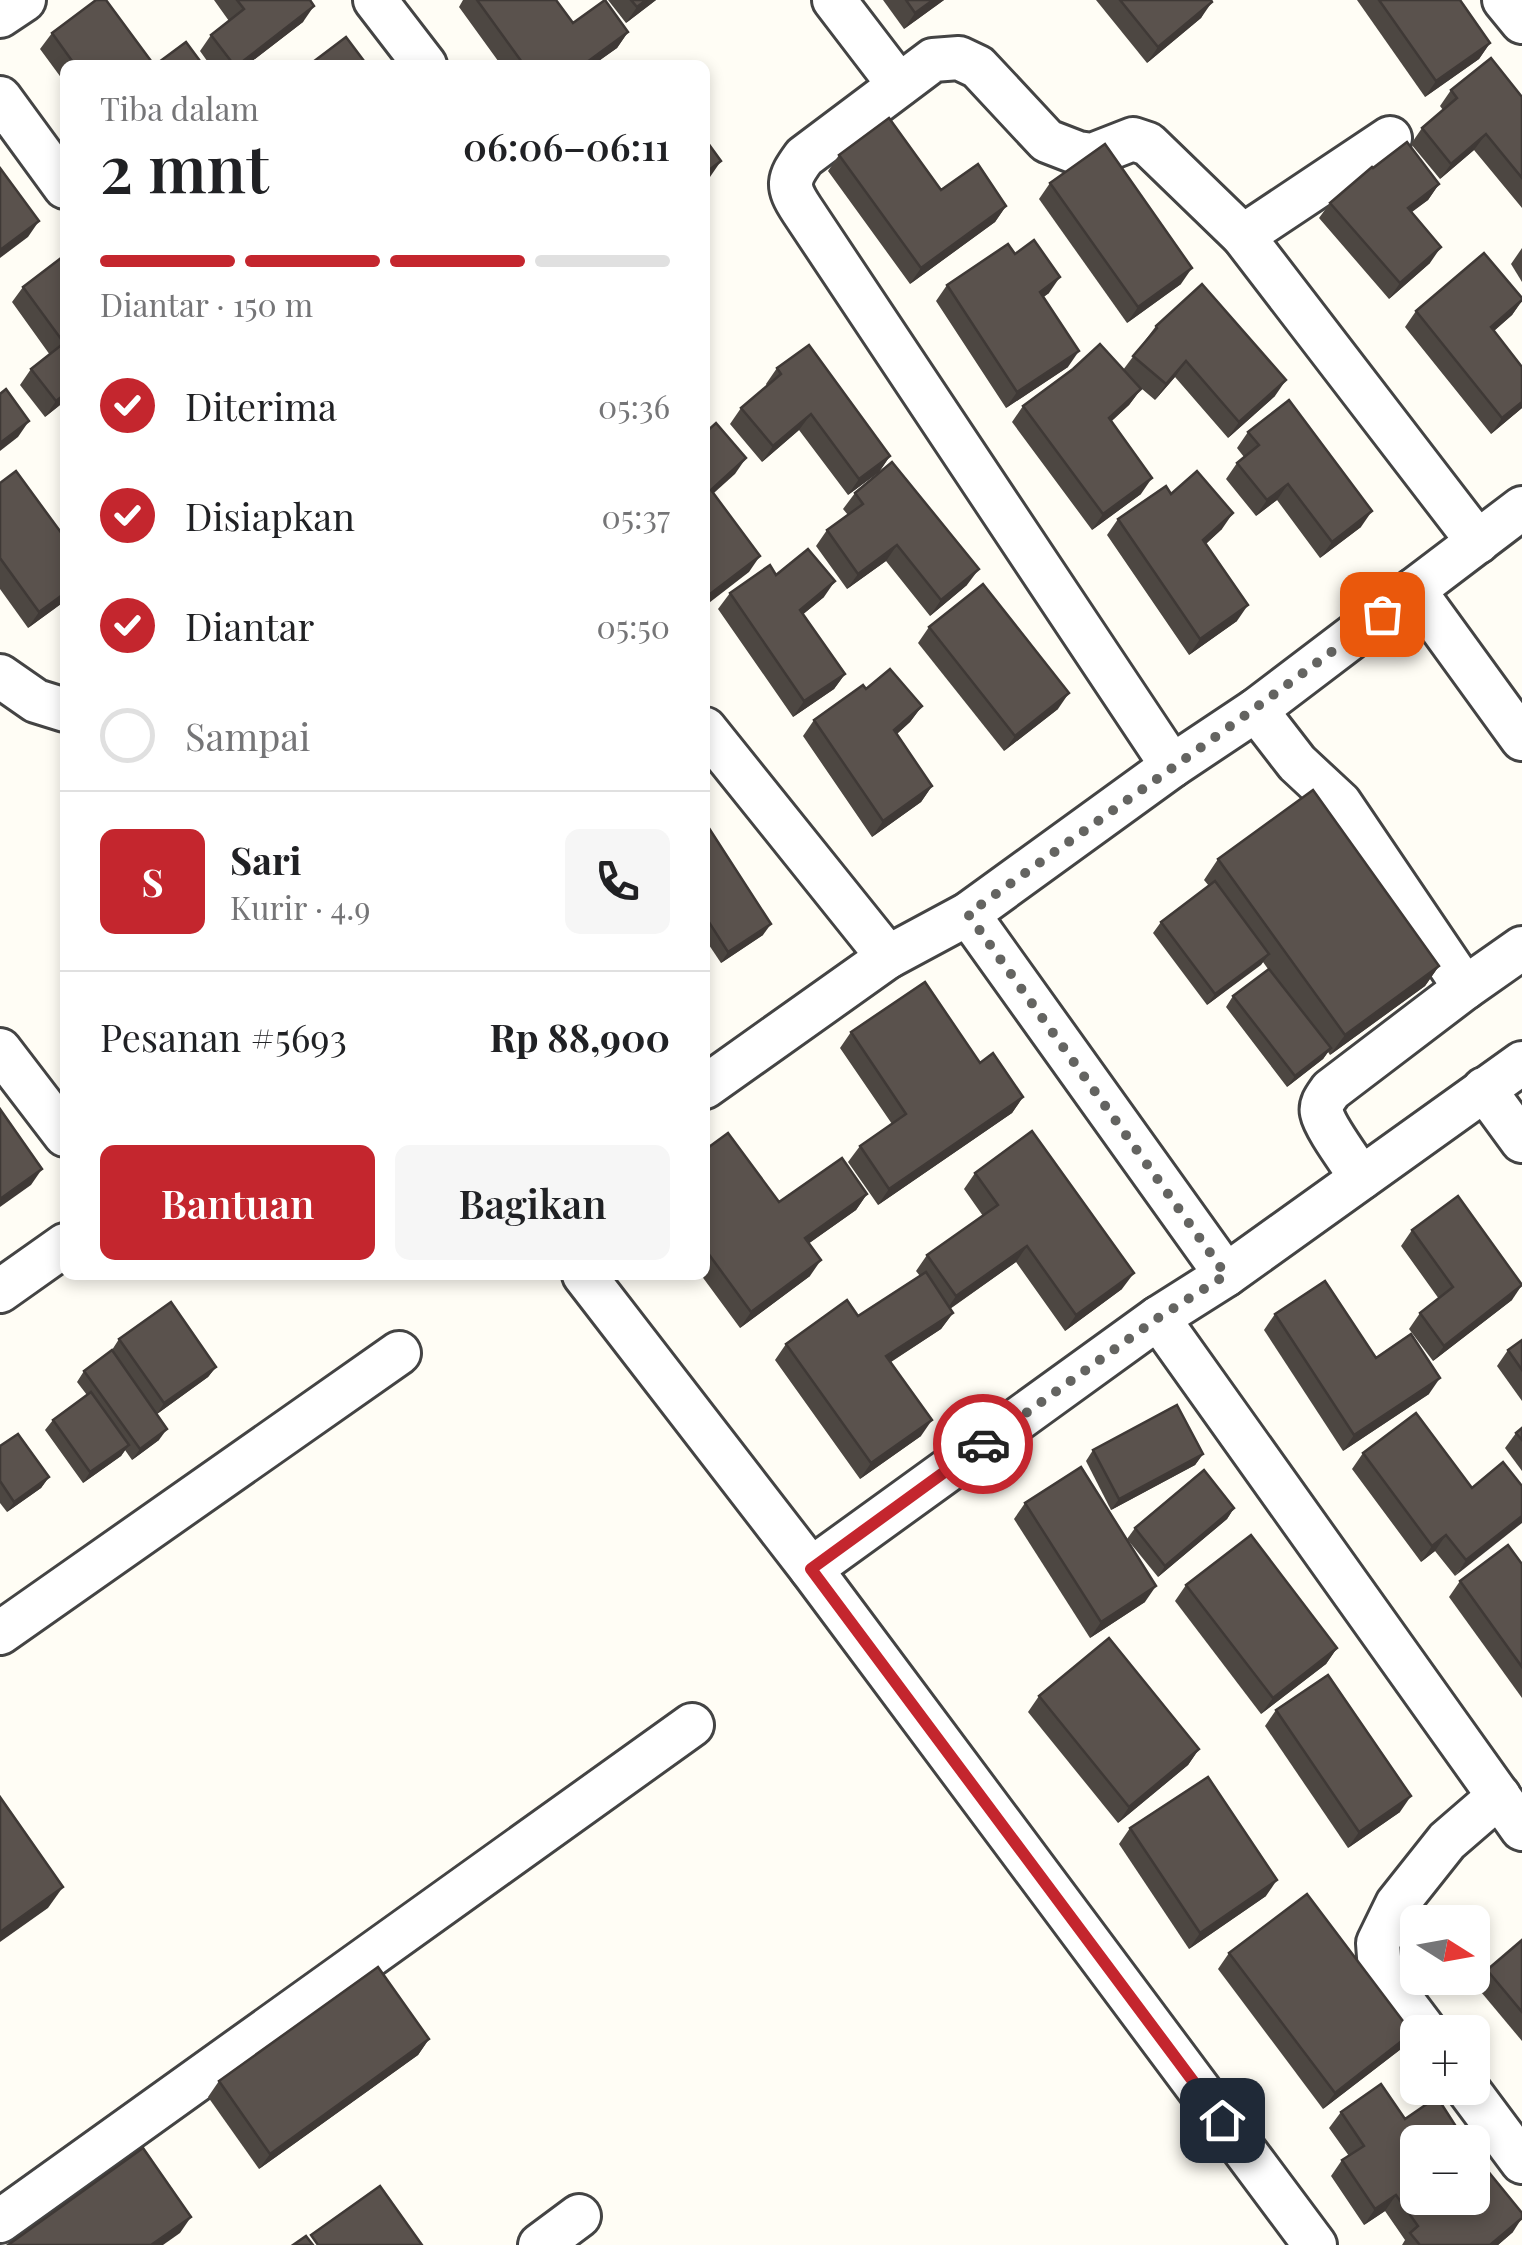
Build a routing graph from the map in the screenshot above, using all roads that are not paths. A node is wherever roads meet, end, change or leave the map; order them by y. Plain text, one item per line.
1 (24, 0) edge
2 (374, 0) edge
3 (834, 0) edge
4 (1504, 0) edge
5 (0, 16) edge
6 (1522, 22) edge
7 (422, 60) edge
8 (899, 85) junction
9 (0, 98) edge
10 (1390, 138) dead end
11 (60, 180) edge
12 (1243, 236) junction
13 (1522, 508) edge
14 (1478, 542) junction
15 (1414, 590) junction
16 (0, 676) edge
17 (60, 708) edge
18 (1256, 710) junction
19 (710, 735) edge
20 (1522, 739) edge
21 (1172, 766) junction
22 (968, 914) junction
23 (1522, 948) edge
24 (888, 957) junction
25 (1464, 988) junction
26 (0, 1050) edge
27 (1522, 1062) edge
28 (710, 1082) edge
29 (1484, 1089) junction
30 (60, 1128) edge
31 (1522, 1141) edge
32 (1362, 1178) junction
33 (60, 1248) edge
34 (1226, 1275) junction
35 (588, 1280) edge
36 (0, 1290) edge
37 (1158, 1318) junction
38 (399, 1353) dead end
39 (811, 1569) junction
40 (0, 1633) edge
41 (692, 1725) dead end
42 (1510, 1812) edge
43 (1413, 2015) edge
44 (1479, 2105) edge
45 (1522, 2162) edge
46 (579, 2216) dead end
47 (0, 2221) edge
48 (540, 2245) edge
49 (1315, 2245) edge

1 - 5 street
2 - 7 street
3 - 8 street
4 - 6 street
8 - 12 street
8 - 21 street
9 - 11 street
10 - 12 street
12 - 14 street
13 - 14 street
14 - 15 street
15 - 18 street
15 - 20 street
16 - 17 street
18 - 21 street
18 - 25 street
19 - 24 street
21 - 22 street
22 - 24 street
22 - 34 street
23 - 25 street
24 - 28 street
25 - 32 street
26 - 30 street
27 - 29 street
29 - 31 street
29 - 32 street
32 - 34 street
33 - 36 street
34 - 37 street
35 - 39 street
37 - 39 street
37 - 42 street
38 - 40 street
39 - 49 street
41 - 47 street
42 - 43 street
44 - 45 street
46 - 48 street

